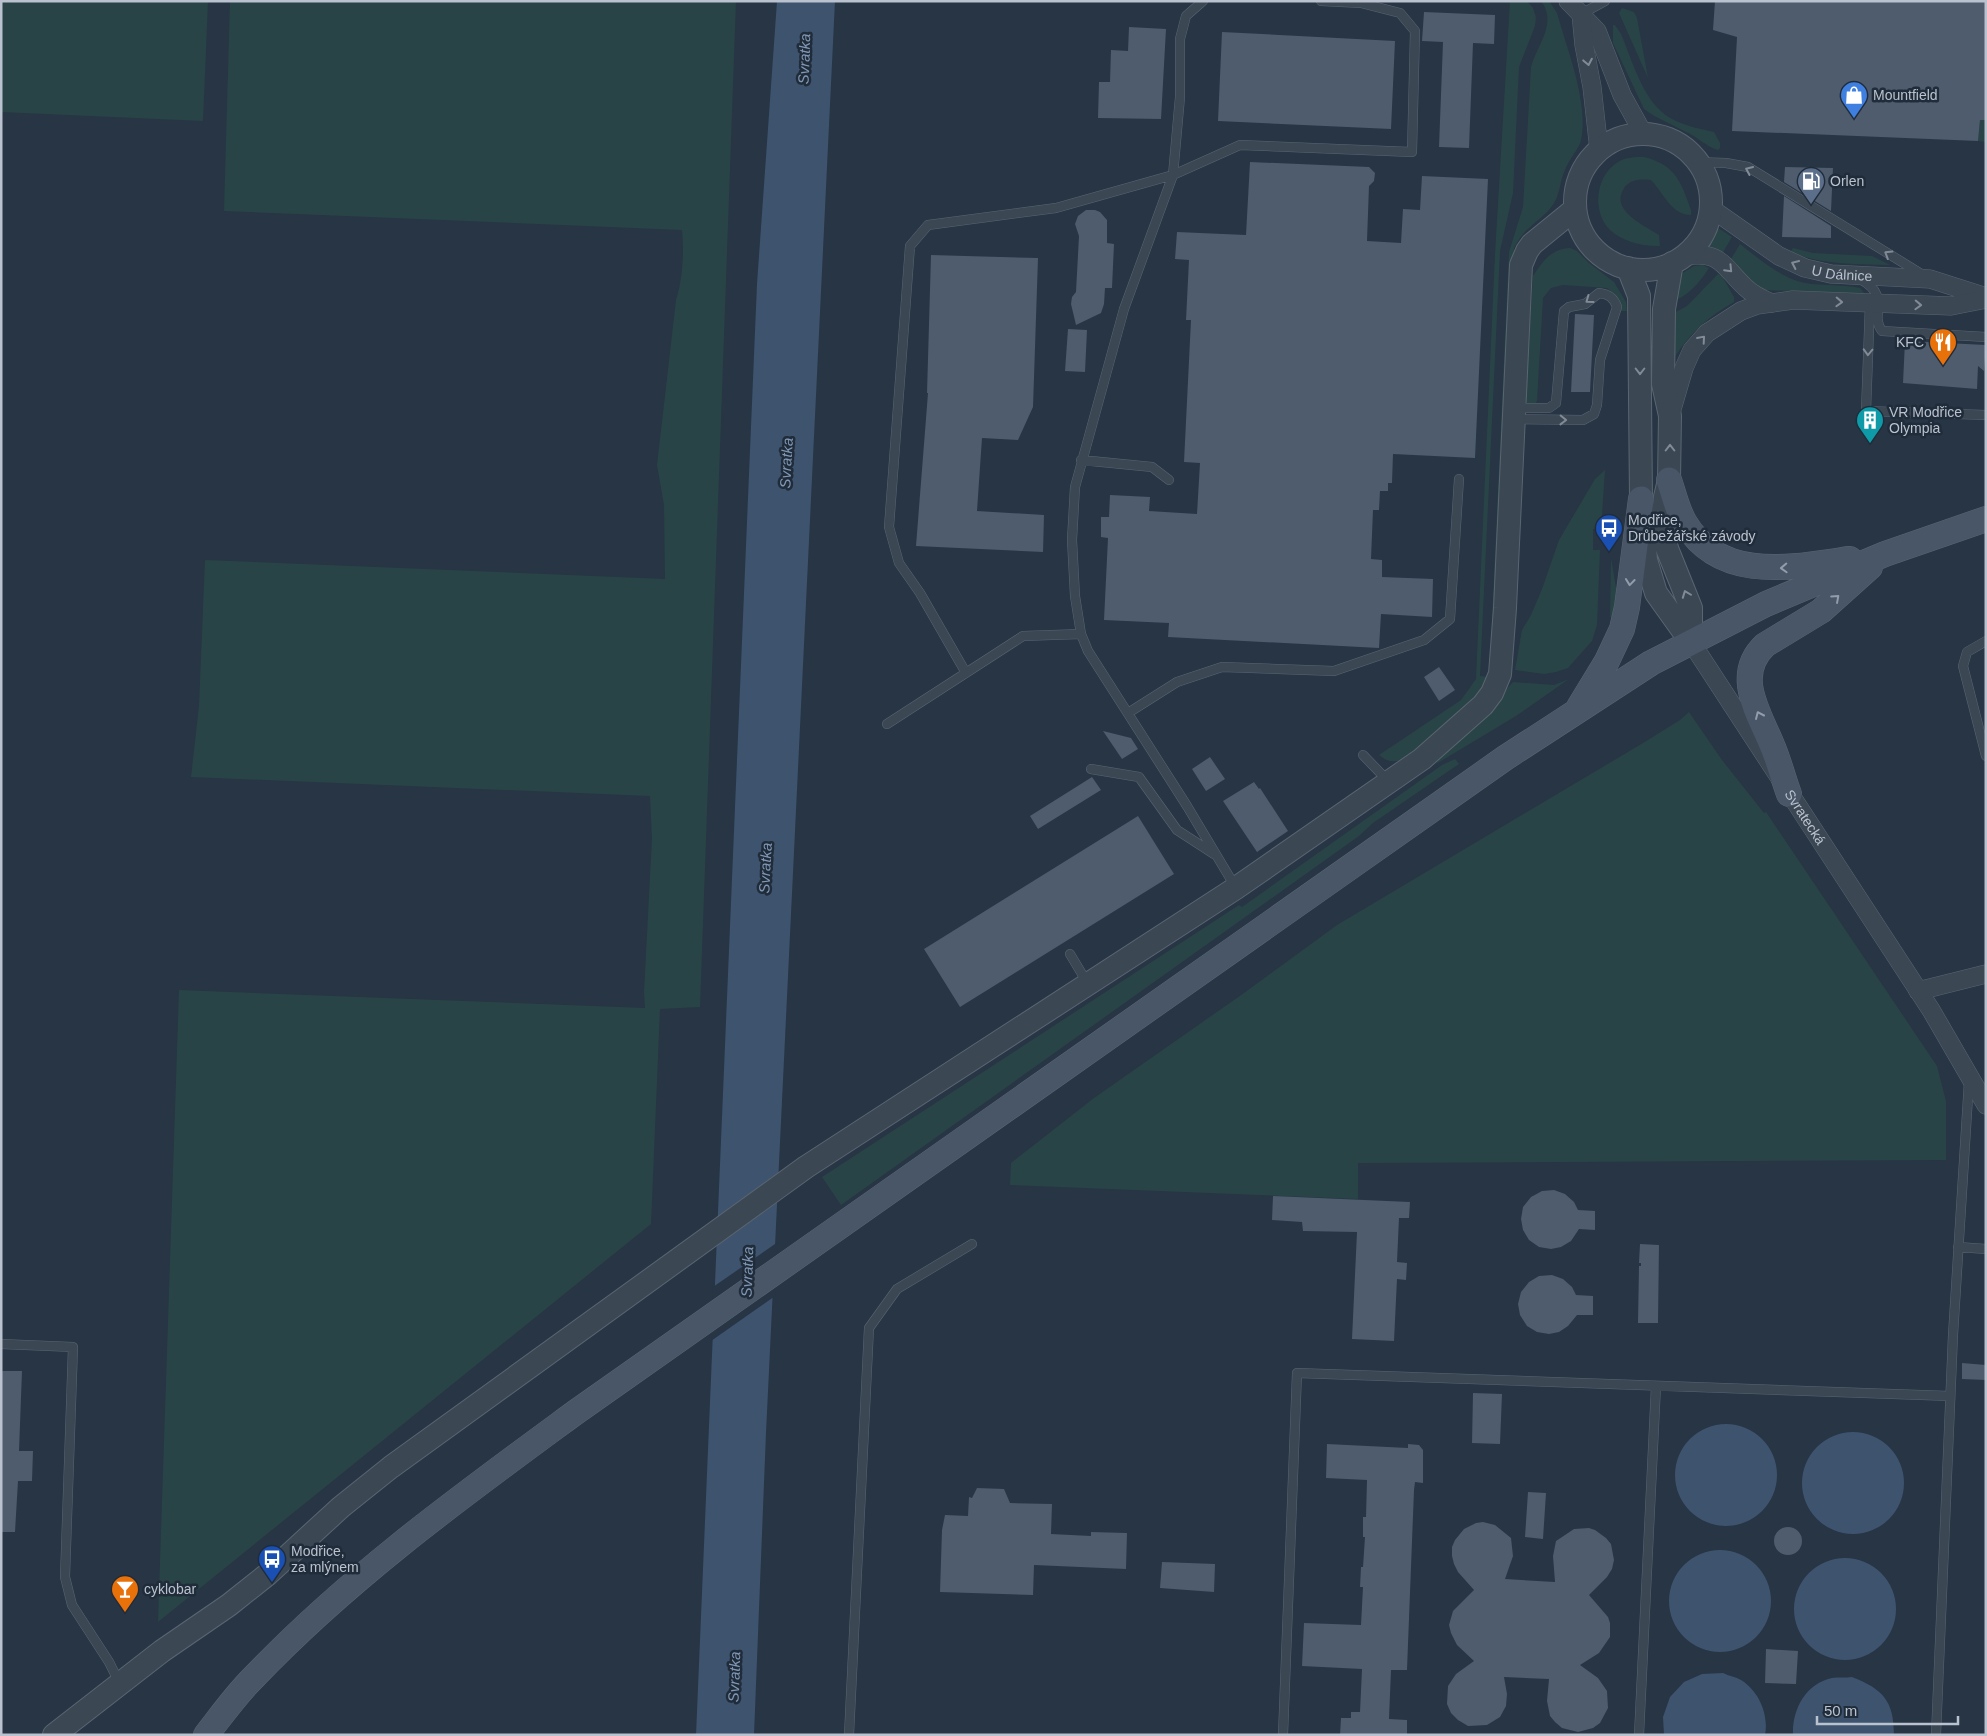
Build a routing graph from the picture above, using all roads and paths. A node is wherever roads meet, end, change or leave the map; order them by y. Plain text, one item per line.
1 (1203, 1) edge
2 (1321, 1) edge
3 (1568, 1) edge
4 (1605, 1) edge
5 (1581, 14) junction
6 (1643, 133) junction
7 (1599, 150) junction
8 (1696, 162) junction
9 (1173, 175) junction
10 (1712, 209) junction
11 (1575, 210) junction
12 (1679, 259) junction
13 (1628, 268) junction
14 (1851, 274) junction
15 (1930, 279) junction
16 (1986, 298) edge
17 (1772, 302) junction
18 (1874, 303) junction
19 (1986, 337) edge
20 (1514, 413) junction
21 (1986, 415) edge
22 (1670, 416) junction
23 (1082, 460) junction
24 (1459, 479) dead end
25 (1169, 480) dead end
26 (1669, 480) junction
27 (1641, 499) junction
28 (1986, 519) edge
29 (1885, 554) junction
30 (1081, 634) junction
31 (1986, 641) edge
32 (1691, 642) junction
33 (966, 673) junction
34 (1576, 711) junction
35 (1128, 713) junction
36 (887, 724) dead end
37 (1363, 755) dead end
38 (1986, 756) edge
39 (1091, 769) dead end
40 (1389, 782) junction
41 (1789, 794) junction
42 (1216, 855) junction
43 (1236, 888) junction
44 (1070, 954) dead end
45 (1986, 974) edge
46 (1088, 984) junction
47 (1918, 991) junction
48 (1969, 1077) junction
49 (1986, 1105) edge
50 (972, 1244) dead end
51 (1958, 1247) junction
52 (1986, 1249) edge
53 (1, 1344) edge
54 (1656, 1386) junction
55 (1950, 1396) junction
56 (120, 1684) junction
57 (54, 1735) edge
58 (206, 1735) edge
59 (849, 1735) edge
60 (1283, 1735) edge
61 (1639, 1735) edge
62 (1936, 1735) edge

1 - 9 lane
2 - 9 lane
3 - 5 street
4 - 5 lane
5 - 6 street
5 -> 7 street
6 - 7 street
6 - 8 street
7 - 11 street
8 - 10 street
15 -> 8 lane
9 - 23 lane
9 - 33 lane
10 - 12 street
14 -> 10 street, U Dálnice
11 - 13 street
11 - 20 street
12 - 13 street
12 -> 17 street
12 - 22 street
13 -> 27 street
14 - 15 street, U Dálnice
14 - 18 lane
15 - 16 street, U Dálnice
18 -> 16 street, U Dálnice
17 -> 18 street, U Dálnice
22 -> 17 street, U Dálnice
18 - 19 lane
18 -> 21 lane
20 -> 20 lane
20 - 40 street
26 -> 22 street
23 - 25 lane
23 - 30 lane
24 - 35 lane
29 -> 26 main road
32 -> 26 street
27 - 32 street
27 -> 34 main road
28 - 29 main road
29 - 32 main road
41 -> 29 main road
30 - 33 lane
30 - 35 lane
31 - 38 lane
32 - 34 main road
32 - 41 street, Svratecká
33 - 36 lane
34 - 58 main road
35 - 42 lane
37 - 40 lane
39 - 42 lane
40 - 43 street
41 - 47 street, Svratecká
42 - 43 lane
43 - 46 street
44 - 46 lane
45 - 47 street
46 - 56 street
47 - 48 street, Svratecká
48 - 49 street, Svratecká
48 - 51 lane
50 - 59 lane
51 - 52 lane
51 - 55 lane
53 - 56 lane
54 - 55 lane
54 - 60 lane
54 - 61 lane
55 - 62 lane
56 - 57 street

